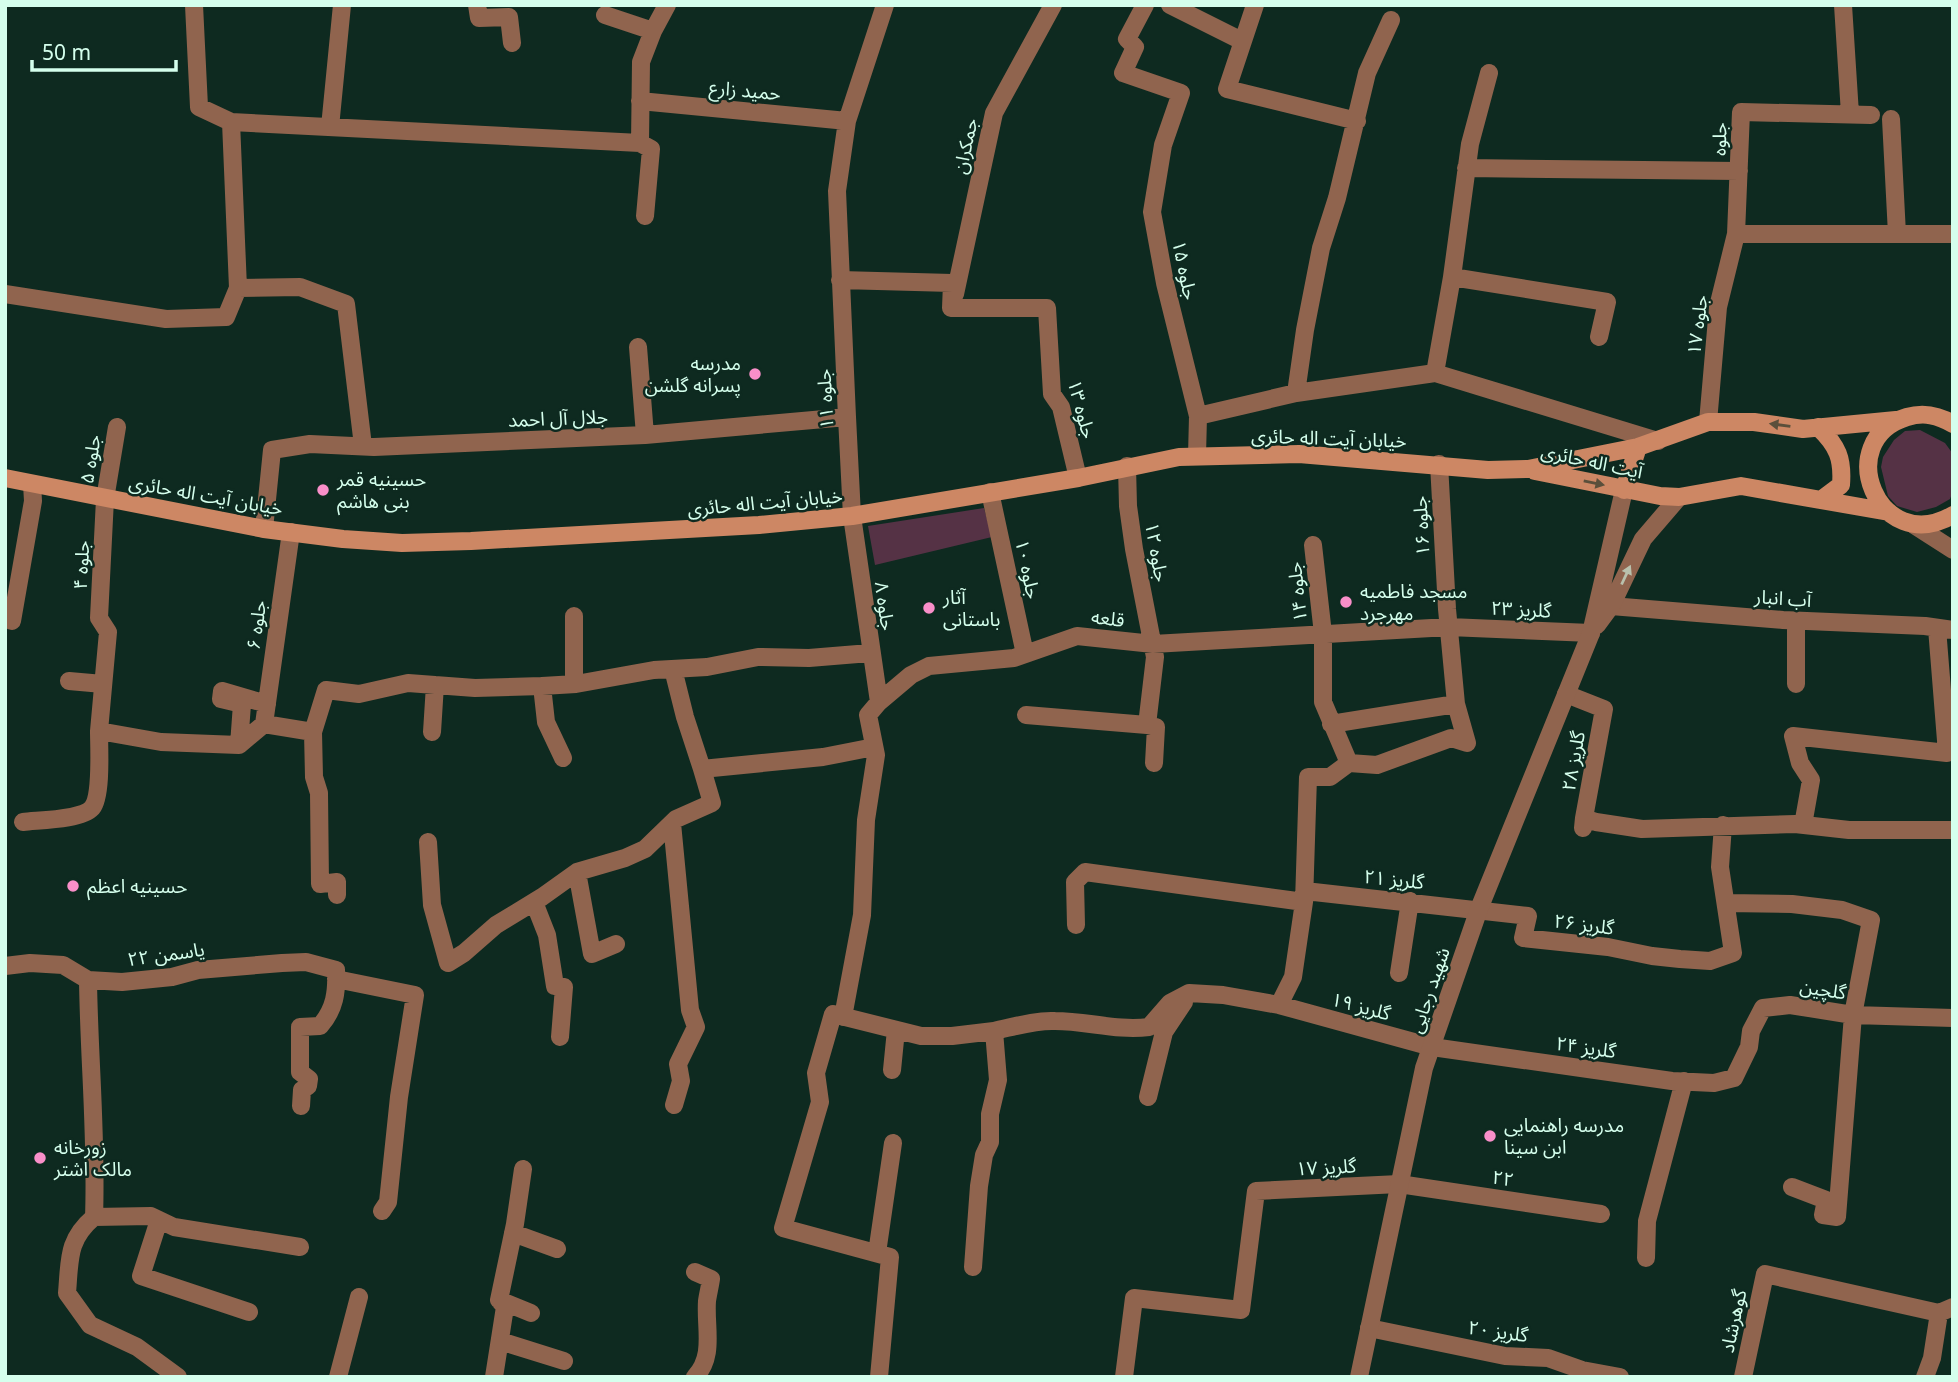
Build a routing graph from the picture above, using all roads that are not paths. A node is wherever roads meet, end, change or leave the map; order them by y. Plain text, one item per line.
1 (194, 5) edge
2 (342, 5) edge
3 (477, 5) edge
4 (667, 5) edge
5 (886, 5) edge
6 (1053, 5) edge
7 (1145, 5) edge
8 (1170, 5) edge
9 (1255, 5) edge
10 (1844, 14) dead end
11 (605, 15) dead end
12 (1391, 20) dead end
13 (653, 31) junction
14 (1242, 41) junction
15 (512, 43) dead end
16 (1489, 73) dead end
17 (640, 101) junction
18 (1850, 114) junction
19 (1871, 115) dead end
20 (1891, 119) dead end
21 (846, 121) junction
22 (1357, 121) junction
23 (231, 122) junction
24 (330, 127) junction
25 (640, 143) junction
26 (1466, 168) junction
27 (1739, 171) junction
28 (645, 216) dead end
29 (1736, 234) junction
30 (1897, 234) junction
31 (1953, 234) edge
32 (1452, 277) junction
33 (840, 280) junction
34 (238, 288) junction
35 (5, 294) edge
36 (951, 308) junction
37 (1599, 337) dead end
38 (638, 347) dead end
39 (1435, 373) junction
40 (1296, 393) junction
41 (1198, 416) junction
42 (846, 418) junction
43 (1949, 419) edge
44 (1896, 420) junction
45 (1708, 422) junction
46 (117, 426) dead end
47 (1818, 428) junction
48 (646, 435) junction
49 (1658, 441) junction
50 (363, 446) junction
51 (1638, 447) junction
52 (1197, 456) junction
53 (1439, 464) junction
54 (1127, 466) junction
55 (1528, 470) junction
56 (5, 478) edge
57 (1078, 478) junction
58 (32, 484) junction
59 (1624, 489) junction
60 (990, 492) junction
61 (1679, 496) junction
62 (105, 499) junction
63 (1821, 500) junction
64 (1889, 512) junction
65 (1953, 515) edge
66 (852, 516) junction
67 (1914, 525) junction
68 (264, 529) junction
69 (291, 532) junction
70 (1313, 545) dead end
71 (1953, 550) edge
72 (1611, 606) junction
73 (574, 616) dead end
74 (12, 621) dead end
75 (1796, 621) junction
76 (1449, 627) junction
77 (1945, 629) edge
78 (1323, 634) junction
79 (1591, 634) junction
80 (1153, 644) junction
81 (870, 653) junction
82 (1025, 654) junction
83 (673, 669) junction
84 (69, 681) dead end
85 (103, 684) junction
86 (574, 684) junction
87 (1796, 684) dead end
88 (435, 685) junction
89 (542, 686) junction
90 (1566, 694) junction
91 (267, 704) junction
92 (1455, 704) junction
93 (873, 708) junction
94 (1026, 715) dead end
95 (264, 724) junction
96 (1147, 724) junction
97 (1331, 724) junction
98 (99, 731) junction
99 (313, 732) junction
100 (432, 732) dead end
101 (239, 745) junction
102 (874, 747) junction
103 (563, 758) dead end
104 (1154, 762) dead end
105 (1349, 763) junction
106 (702, 769) junction
107 (23, 822) dead end
108 (672, 823) junction
109 (1723, 825) junction
110 (1803, 825) junction
111 (1953, 830) edge
112 (428, 842) dead end
113 (577, 872) junction
114 (337, 895) dead end
115 (1304, 897) junction
116 (1410, 901) junction
117 (534, 902) junction
118 (1726, 903) junction
119 (1479, 909) junction
120 (1076, 925) dead end
121 (616, 944) dead end
122 (5, 966) edge
123 (1399, 973) dead end
124 (336, 975) junction
125 (88, 980) junction
126 (1189, 993) junction
127 (1279, 1006) junction
128 (1853, 1015) junction
129 (843, 1017) junction
130 (1953, 1018) edge
131 (896, 1030) junction
132 (994, 1031) junction
133 (560, 1037) dead end
134 (1432, 1047) junction
135 (892, 1070) dead end
136 (1734, 1078) joint
137 (1685, 1081) junction
138 (1148, 1097) dead end
139 (674, 1105) dead end
140 (301, 1106) dead end
141 (893, 1143) dead end
142 (523, 1169) dead end
143 (1399, 1184) junction
144 (1792, 1187) dead end
145 (382, 1211) dead end
146 (1601, 1214) dead end
147 (94, 1217) junction
148 (159, 1220) junction
149 (513, 1233) junction
150 (300, 1247) dead end
151 (557, 1249) dead end
152 (877, 1253) junction
153 (1646, 1258) dead end
154 (973, 1267) dead end
155 (695, 1272) dead end
156 (359, 1297) dead end
157 (499, 1300) junction
158 (1946, 1310) edge
159 (249, 1312) dead end
160 (531, 1312) dead end
161 (1369, 1328) junction
162 (500, 1341) junction
163 (564, 1361) dead end
164 (178, 1377) edge
165 (338, 1377) edge
166 (494, 1377) edge
167 (695, 1377) edge
168 (879, 1377) edge
169 (1124, 1377) edge
170 (1359, 1377) edge
171 (1620, 1377) edge
172 (1743, 1377) edge
173 (1925, 1377) edge

1 - 23 street
2 - 24 street
3 - 15 street
4 - 13 street
5 - 21 street
6 - 36 street, جمکران
7 - 41 street, جلوه ۱۵
8 - 14 street
9 - 14 street
10 - 18 street
11 - 13 street
12 - 22 street
13 - 17 street
14 - 22 street
16 - 26 street
17 - 21 street, حمید زارع
17 - 25 street
18 - 19 street, جلوه
18 - 27 street, جلوه
20 - 30 street
21 - 33 street
22 - 40 street
23 - 24 street
23 - 34 street
24 - 25 street
25 - 28 street
26 - 27 street
26 - 32 street
27 - 29 street, جلوه
29 - 30 street
29 - 45 street, جلوه ۱۷
30 - 31 street
32 - 37 street
32 - 39 street
33 - 36 street
33 - 42 street, جلوه ۱۱
34 - 35 street
34 - 50 street
36 - 57 street, جلوه ۱۳
38 - 48 street
39 - 40 street
39 - 49 street
40 - 41 street
41 - 52 street, جلوه ۱۵
42 - 48 street, جلال آل احمد
42 - 66 street, جلوه ۱۱
43 - 44 main road, آیت اله حائری
44 - 47 main road, آیت اله حائری
44 - 64 main road
47 -> 45 main road, آیت اله حائری
45 - 49 main road, آیت اله حائری
46 - 62 street, جلوه ۵
47 - 63 main road
48 - 50 street, جلال آل احمد
49 - 51 main road, آیت اله حائری
50 - 68 street, جلال آل احمد
51 - 55 main road, آیت اله حائری
51 - 59 main road
52 - 53 main road, خیابان آیت اله حائری
52 - 54 main road, خیابان آیت اله حائری
53 - 55 main road, خیابان آیت اله حائری
53 - 76 street, جلوه ۱۶
54 - 57 main road, خیابان آیت اله حائری
54 - 80 street, جلوه ۱۲
55 -> 59 main road, آیت اله حائری
56 - 58 main road, خیابان آیت اله حائری
57 - 60 main road, خیابان آیت اله حائری
58 - 62 main road, خیابان آیت اله حائری
58 - 74 street
59 - 61 main road, آیت اله حائری
59 - 79 street
60 - 66 main road, خیابان آیت اله حائری
60 - 82 street, جلوه ۱۰
61 - 63 main road, آیت اله حائری
72 -> 61 street
62 - 68 main road, خیابان آیت اله حائری
62 - 85 street, جلوه ۴
63 - 64 main road, آیت اله حائری
64 - 67 main road
65 - 67 main road
66 - 69 main road, خیابان آیت اله حائری
66 - 81 street, جلوه ۸
67 - 71 street
68 - 69 main road, خیابان آیت اله حائری
69 - 91 street, جلوه ۶
70 - 78 street, جلوه ۱۴
72 - 75 street, آب انبار
72 - 79 street
73 - 86 street
75 - 77 street, آب انبار
75 - 87 street
76 - 78 street, گلریز ۲۳
76 - 79 street, گلریز ۲۳
76 - 92 street, جلوه ۱۶
77 - 110 street
78 - 80 street, قلعه
78 - 97 street, جلوه ۱۴
79 - 90 street, شهید رجایی
80 - 82 street, قلعه
80 - 96 street, جلوه ۱۲
81 - 83 street
81 - 93 street, جلوه ۸
82 - 93 street, قلعه
83 - 86 street
83 - 106 street
84 - 85 street
85 - 98 street, جلوه ۴
86 - 89 street
88 - 89 street
88 - 99 street
88 - 100 street
89 - 103 street
90 - 109 street, گلریز ۲۸
90 - 119 street, شهید رجایی
91 - 95 street, جلوه ۶
91 - 101 street
92 - 97 street
92 - 105 street, جلوه ۱۶
93 - 102 street, جلوه ۸
94 - 96 street
95 - 99 street
95 - 101 street
96 - 104 street
97 - 105 street, جلوه ۱۴
98 - 101 street
98 - 107 street, جلوه ۴
99 - 114 street
102 - 106 street
102 - 129 street, جلوه ۸
105 - 115 street
106 - 108 street
108 - 113 street
108 - 139 street
109 - 110 street
109 - 118 street
110 - 111 street
112 - 117 street
113 - 117 street
113 - 121 street
115 - 116 street, گلریز ۲۱
115 - 120 street, گلریز ۲۱
115 - 127 street
116 - 119 street, گلریز ۲۱
116 - 123 street
117 - 133 street
118 - 119 street, گلریز ۲۶
118 - 128 street
119 - 134 street, شهید رجایی
122 - 125 street, یاسمن ۲۲
124 - 125 street, یاسمن ۲۲
124 - 140 street
124 - 145 street, یاسمن ۲۲
125 - 147 street
126 - 127 street, گلریز ۱۹
126 - 132 street
126 - 138 street
127 - 134 street, گلریز ۱۹
128 - 130 street, گلچین
128 - 136 street, گلچین
128 - 144 street
129 - 131 street
129 - 152 street
131 - 132 street
131 - 135 street
132 - 154 street
134 - 137 street, گلریز ۲۴
134 - 143 street, شهید رجایی
136 - 137 street, گلریز ۲۴
137 - 153 street
141 - 152 street
142 - 149 street
143 - 146 street, ۲۲
143 - 161 street, شهید رجایی
143 - 169 street, گلریز ۱۷
147 - 148 street
147 - 164 street
148 - 150 street
148 - 159 street
149 - 151 street
149 - 157 street
152 - 168 street
155 - 167 street
156 - 165 street
157 - 160 street
157 - 162 street
158 - 172 street, گوهرشاد
158 - 173 street
161 - 170 street, شهید رجایی
161 - 171 street, گلریز ۲۰
162 - 163 street
162 - 166 street

